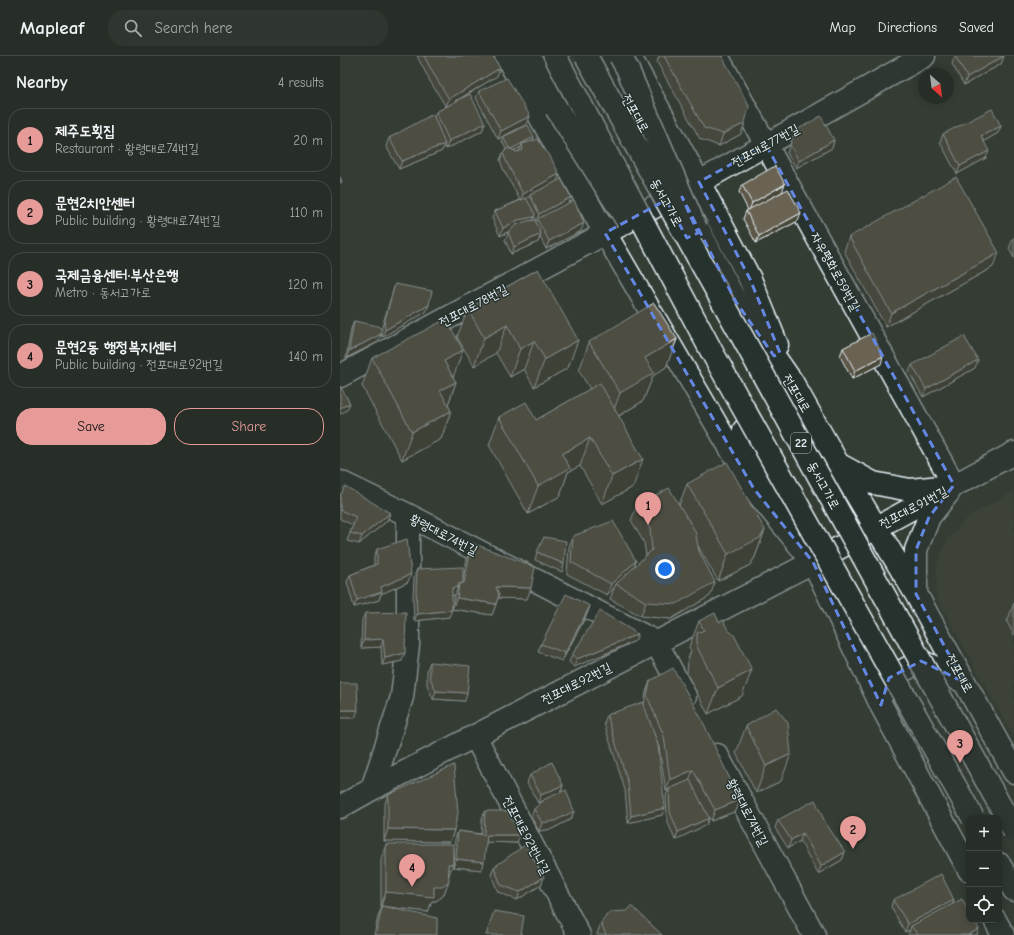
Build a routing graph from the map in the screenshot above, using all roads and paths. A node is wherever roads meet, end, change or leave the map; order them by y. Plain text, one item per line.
1 (506, 56) edge
2 (529, 56) edge
3 (545, 56) edge
4 (555, 56) edge
5 (586, 56) edge
6 (605, 56) edge
7 (620, 56) edge
8 (630, 56) edge
9 (717, 56) edge
10 (924, 56) edge
11 (766, 145) junction
12 (699, 182) junction
13 (680, 193) junction
14 (633, 218) junction
15 (606, 233) junction
16 (744, 340) junction
17 (713, 354) junction
18 (340, 376) edge
19 (792, 382) junction
20 (1014, 453) edge
21 (838, 464) junction
22 (340, 482) edge
23 (954, 485) junction
24 (408, 515) junction
25 (875, 527) junction
26 (813, 562) junction
27 (916, 594) junction
28 (656, 642) junction
29 (964, 682) junction
30 (881, 705) junction
31 (694, 712) edge
32 (474, 736) junction
33 (709, 740) edge
34 (1014, 772) edge
35 (372, 789) junction
36 (340, 807) edge
37 (972, 815) edge
38 (1014, 831) edge
39 (966, 864) edge
40 (1002, 869) edge
41 (1014, 890) edge
42 (997, 923) edge
43 (579, 935) edge
44 (814, 935) edge
45 (1003, 935) edge

1 - 15 main road
2 - 17 main road, bridge
3 - 14 main road
4 - 17 main road, 22, bridge
5 - 16 main road, 동서고가로 / 22, bridge
6 - 13 main road, 전포대로
7 - 16 main road, bridge
8 - 12 main road
9 - 11 main road, 자유평화로59번길
10 - 11 main road, 전포대로77번길
11 - 12 main road, 전포대로77번길
11 - 23 main road, 자유평화로59번길
12 - 13 main road, 전포대로77번길
12 - 19 main road
13 - 14 main road, 전포대로77번길
13 - 19 main road, 전포대로
14 - 15 main road, 전포대로77번길
14 - 26 main road
15 - 18 main road, 전포대로78번길
15 - 26 main road
16 - 38 main road, 동서고가로 / 22, bridge
17 - 37 main road, 22, bridge
19 - 21 main road, 전포대로
20 - 23 main road, 전포대로91번길
21 - 23 main road
21 - 25 main road, 전포대로
22 - 24 main road, 황령대로74번길
23 - 25 main road, 전포대로91번길
23 - 27 main road
24 - 28 main road, 황령대로74번길
24 - 35 main road
25 - 26 main road, 전포대로91번길
25 - 27 main road, 전포대로
26 - 28 main road, 전포대로92번길
26 - 30 main road
27 - 29 main road, 전포대로
28 - 31 main road
28 - 32 main road, 전포대로92번길
29 - 30 main road
29 - 34 main road, 전포대로
30 - 39 main road
32 - 35 main road, 전포대로92번길
32 - 43 main road, 전포대로92번나길
33 - 44 main road, 황령대로74번길
35 - 36 main road, 전포대로92번길
40 - 41 main road
42 - 45 main road

